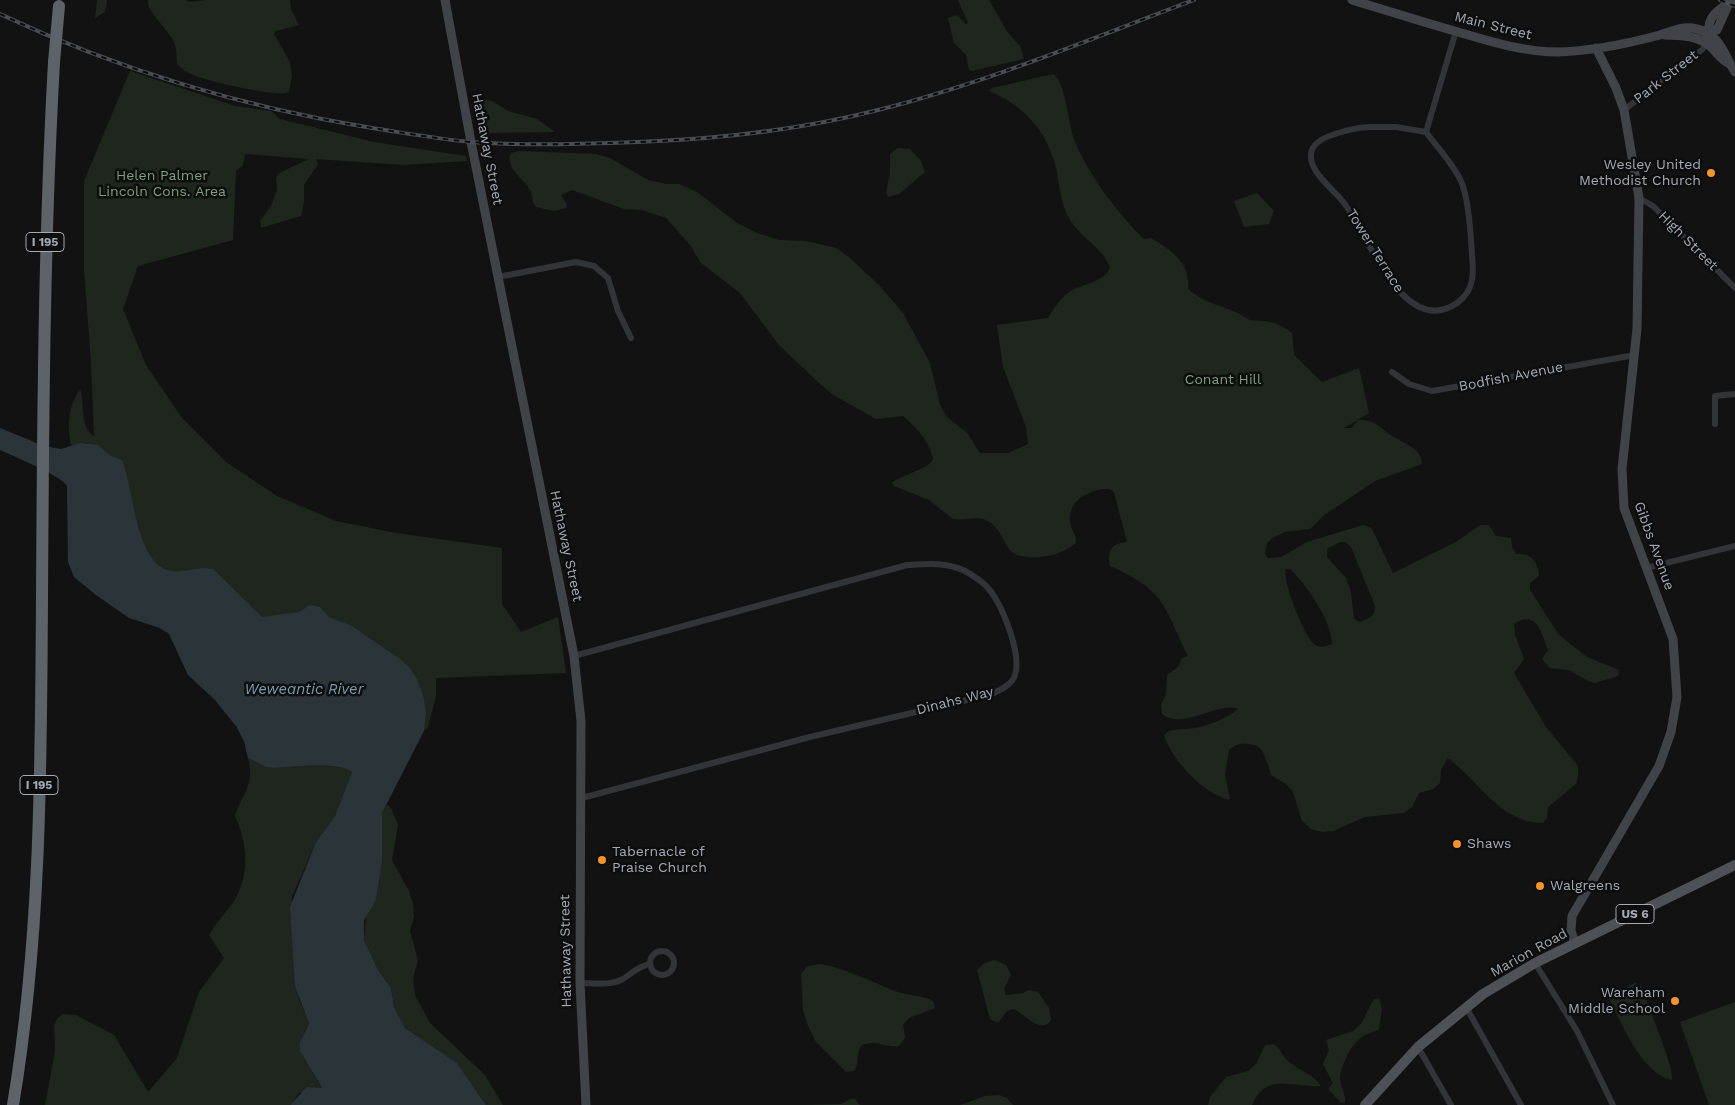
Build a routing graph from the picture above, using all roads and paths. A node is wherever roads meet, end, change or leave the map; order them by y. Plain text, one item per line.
1 (445, 0) edge
2 (1352, 0) edge
3 (1730, 2) edge
4 (60, 3) edge
5 (1456, 32) junction
6 (1708, 36) junction
7 (1596, 48) junction
8 (1732, 68) edge
9 (1624, 110) junction
10 (1426, 132) junction
11 (1639, 198) junction
12 (498, 277) junction
13 (1735, 288) edge
14 (631, 338) dead end
15 (1635, 355) junction
16 (1392, 372) dead end
17 (1735, 394) edge
18 (1715, 424) dead end
19 (1735, 546) edge
20 (1646, 568) junction
21 (574, 656) junction
22 (582, 798) junction
23 (1735, 865) edge
24 (1575, 943) junction
25 (1535, 963) junction
26 (650, 964) dead end
27 (580, 983) junction
28 (1466, 1007) junction
29 (1418, 1047) junction
30 (13, 1105) edge
31 (586, 1105) edge
32 (1365, 1105) edge
33 (1451, 1105) edge
34 (1521, 1105) edge
35 (1613, 1105) edge

1 - 12 main road, Hathaway Street
2 - 5 main road, Main Street
3 - 6 main road
4 - 30 highway, I 195, bridge
5 - 7 main road, Main Street
5 - 10 street
6 - 7 main road, Main Street
6 - 8 main road
6 - 9 street, Park Street
7 - 9 main road, Gibbs Avenue
9 - 11 main road, Gibbs Avenue
10 - 10 street, Tower Terrace
11 - 13 street, High Street
11 - 15 main road, Gibbs Avenue
12 - 14 street
12 - 21 main road, Hathaway Street
15 - 16 street, Bodfish Avenue
15 - 20 main road, Gibbs Avenue
17 - 18 street
19 - 20 street
20 - 24 main road, Gibbs Avenue
21 - 22 main road, Hathaway Street
21 - 22 street, Dinahs Way
22 - 27 main road, Hathaway Street
23 - 24 main road, Marion Road / US 6
24 - 25 main road, Marion Road / US 6
25 - 28 main road, Marion Road / US 6
25 - 35 street
26 - 27 street
27 - 31 main road, Hathaway Street
28 - 29 main road, Marion Road / US 6
28 - 34 street
29 - 32 main road, Marion Road / US 6
29 - 33 street

